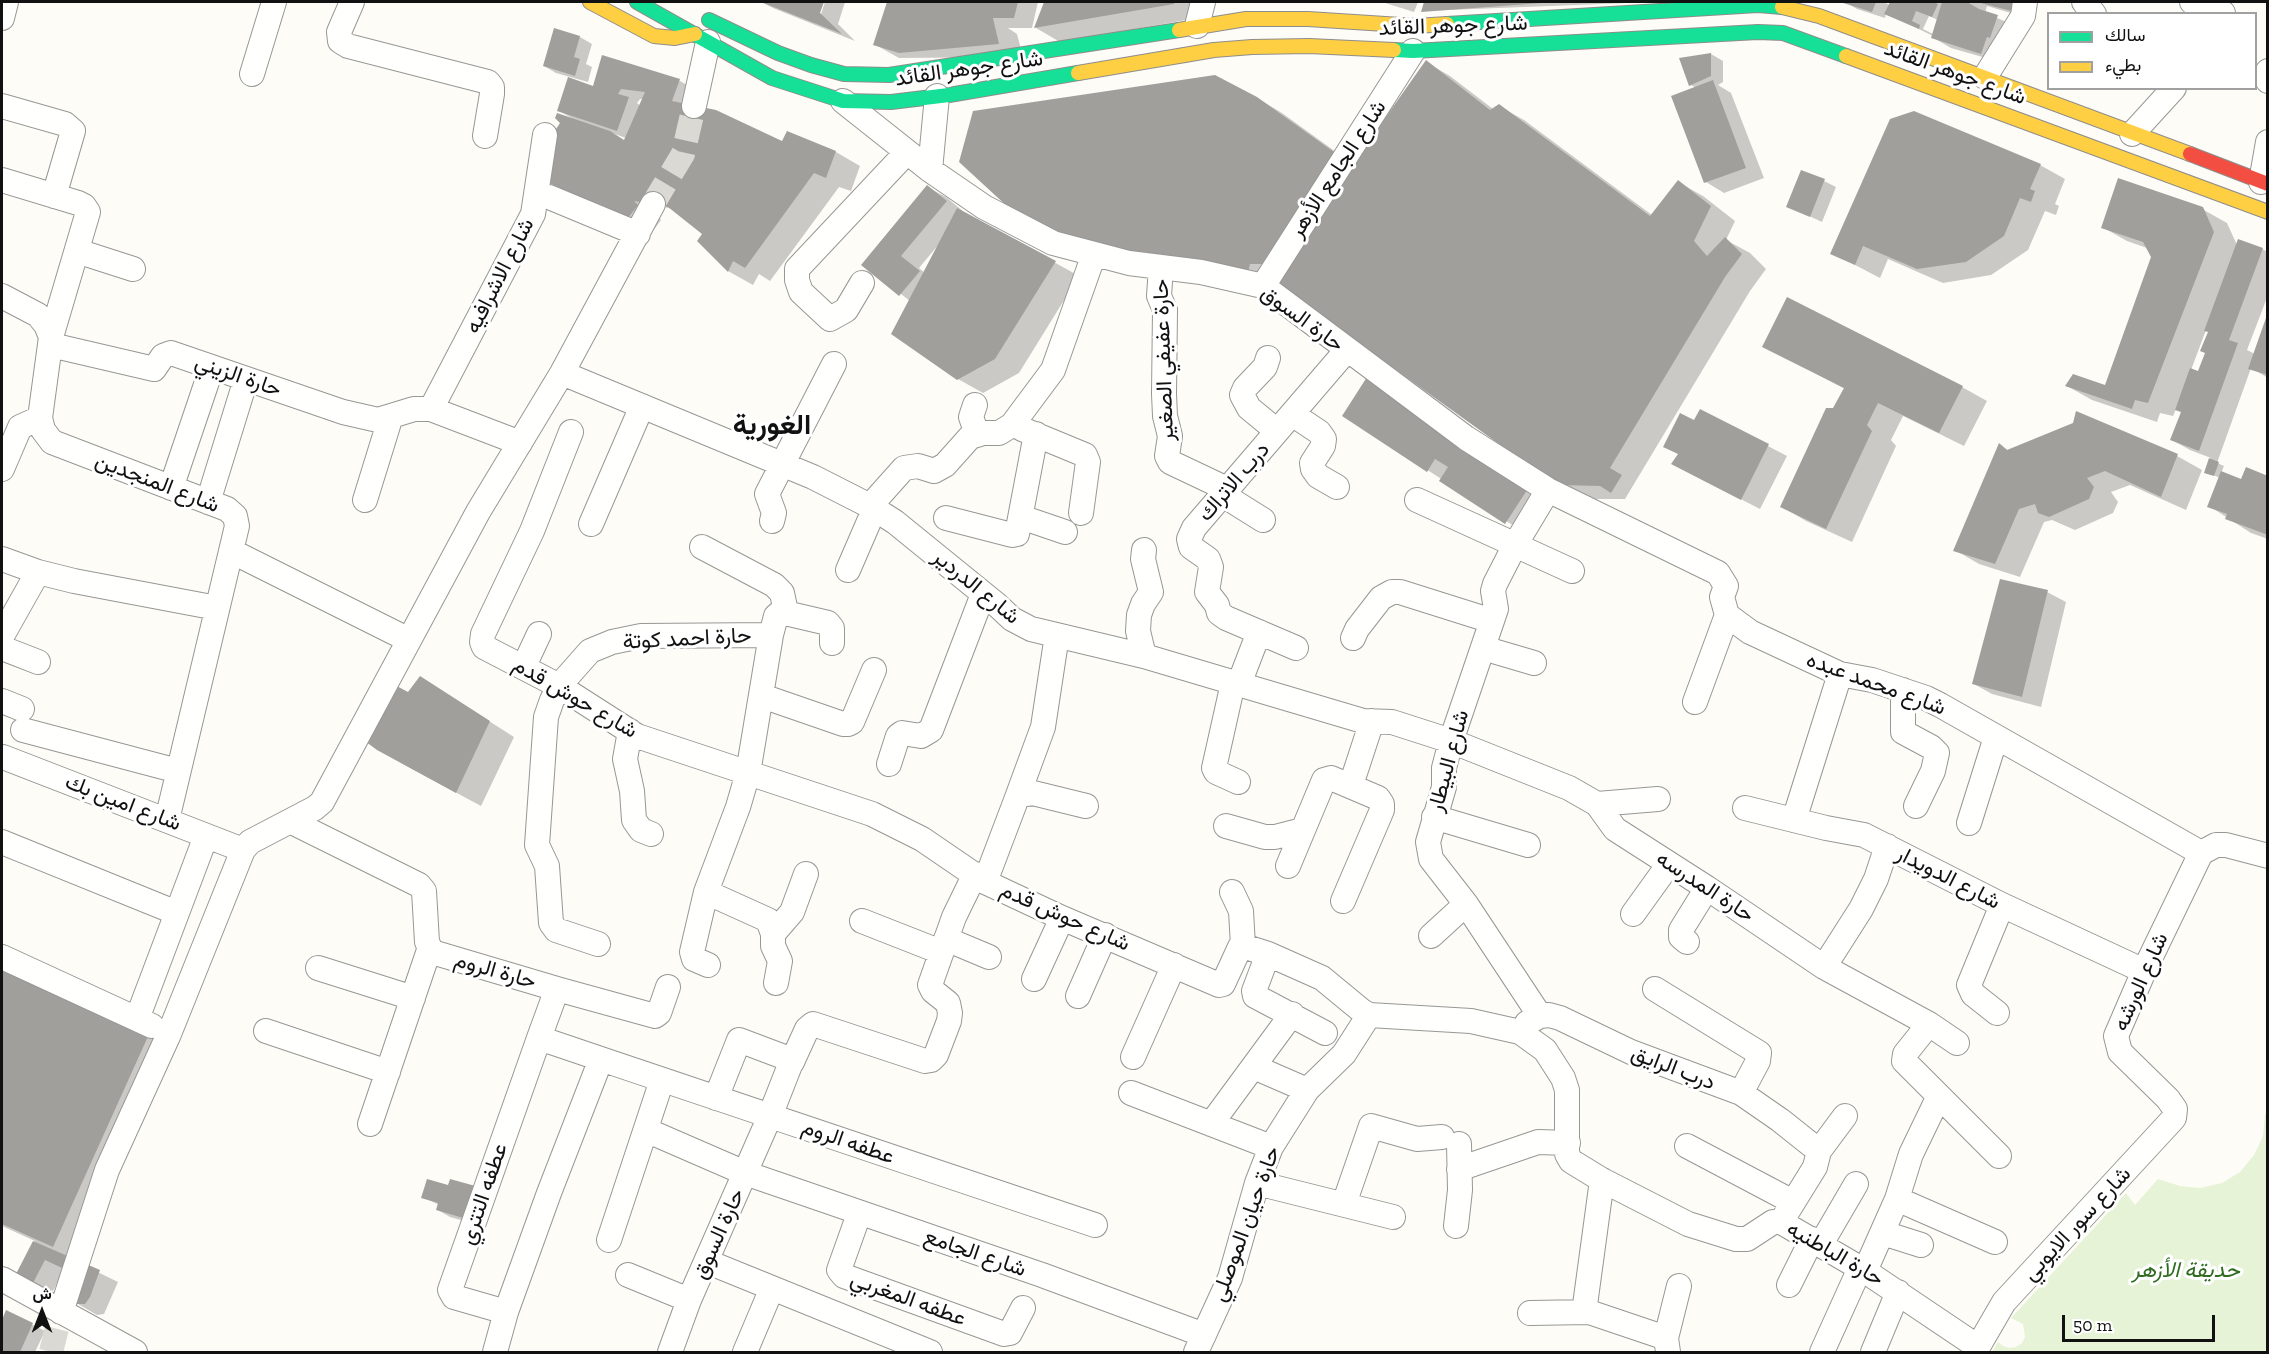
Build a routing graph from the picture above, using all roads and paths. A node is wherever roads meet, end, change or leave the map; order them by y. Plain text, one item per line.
1 (6, 2) edge
2 (274, 2) edge
3 (352, 2) edge
4 (590, 2) edge
5 (637, 2) edge
6 (1203, 2) edge
7 (2025, 2) edge
8 (2192, 2) edge
9 (1759, 3) edge
10 (1821, 9) edge
11 (2224, 9) edge
12 (700, 15) dead end
13 (2, 18) edge
14 (1197, 26) junction
15 (701, 38) junction
16 (1413, 51) junction
17 (2268, 71) edge
18 (252, 74) dead end
19 (1985, 76) junction
20 (2268, 81) edge
21 (2172, 90) edge
22 (937, 96) junction
23 (843, 101) junction
24 (2, 105) edge
25 (694, 106) tunnel mouth
26 (2132, 134) junction
27 (545, 135) dead end
28 (485, 136) dead end
29 (2268, 142) edge
30 (907, 152) junction
31 (930, 170) junction
32 (2, 180) edge
33 (2264, 183) edge
34 (54, 196) junction
35 (549, 197) dead end
36 (653, 204) tunnel mouth
37 (2268, 212) edge
38 (638, 234) junction
39 (77, 251) junction
40 (1094, 254) junction
41 (1161, 267) junction
42 (133, 269) dead end
43 (862, 283) dead end
44 (1263, 286) junction
45 (2, 296) edge
46 (51, 341) junction
47 (1346, 351) junction
48 (1268, 358) dead end
49 (834, 364) dead end
50 (212, 367) junction
51 (562, 374) junction
52 (246, 379) junction
53 (975, 405) dead end
54 (642, 406) junction
55 (431, 409) junction
56 (391, 416) junction
57 (40, 418) junction
58 (1285, 422) junction
59 (193, 424) junction
60 (1012, 425) junction
61 (571, 432) dead end
62 (977, 434) junction
63 (1036, 434) junction
64 (228, 437) junction
65 (519, 443) junction
66 (781, 463) junction
67 (2, 469) edge
68 (1337, 487) dead end
69 (171, 488) junction
70 (1548, 490) junction
71 (1225, 492) junction
72 (365, 500) dead end
73 (1417, 500) dead end
74 (208, 502) junction
75 (872, 508) junction
76 (1081, 513) dead end
77 (1021, 517) junction
78 (946, 518) dead end
79 (1263, 520) dead end
80 (772, 521) dead end
81 (591, 524) dead end
82 (1065, 532) dead end
83 (1511, 543) junction
84 (702, 547) dead end
85 (1144, 550) dead end
86 (231, 551) junction
87 (2, 558) edge
88 (848, 570) dead end
89 (1572, 571) dead end
90 (38, 572) junction
91 (984, 594) junction
92 (217, 608) junction
93 (786, 612) junction
94 (1727, 615) junction
95 (1492, 621) junction
96 (1259, 632) junction
97 (539, 634) dead end
98 (771, 635) junction
99 (1057, 635) junction
100 (2, 636) edge
101 (1353, 638) dead end
102 (409, 640) junction
103 (832, 643) dead end
104 (2, 648) edge
105 (1296, 648) dead end
106 (1483, 648) junction
107 (1144, 656) junction
108 (38, 662) dead end
109 (1534, 663) dead end
110 (524, 666) junction
111 (874, 670) dead end
112 (1840, 674) junction
113 (1236, 683) junction
114 (560, 686) junction
115 (1903, 690) junction
116 (762, 696) junction
117 (1695, 702) dead end
118 (16, 714) edge
119 (1372, 721) junction
120 (630, 731) junction
121 (1996, 737) junction
122 (1451, 741) junction
123 (3, 757) edge
124 (888, 764) dead end
125 (178, 771) junction
126 (748, 773) junction
127 (1238, 782) dead end
128 (1351, 785) junction
129 (1017, 795) junction
130 (1658, 799) dead end
131 (1597, 804) junction
132 (1086, 806) dead end
133 (1916, 806) dead end
134 (1745, 808) dead end
135 (1434, 817) junction
136 (167, 820) junction
137 (1794, 820) junction
138 (291, 821) junction
139 (1969, 823) dead end
140 (1226, 826) dead end
141 (1302, 830) junction
142 (651, 834) dead end
143 (206, 836) junction
144 (2, 842) edge
145 (1528, 845) dead end
146 (1887, 846) junction
147 (243, 850) junction
148 (2201, 853) junction
149 (2268, 856) edge
150 (1669, 864) junction
151 (1288, 866) dead end
152 (806, 874) dead end
153 (980, 878) junction
154 (1707, 888) junction
155 (706, 892) junction
156 (1232, 892) dead end
157 (1343, 901) dead end
158 (1466, 904) junction
159 (2002, 905) junction
160 (177, 913) junction
161 (1633, 914) dead end
162 (1062, 918) junction
163 (862, 921) dead end
164 (773, 934) junction
165 (1105, 935) junction
166 (1431, 936) dead end
167 (1687, 942) dead end
168 (598, 944) dead end
169 (944, 945) junction
170 (1243, 946) junction
171 (429, 950) junction
172 (1268, 954) junction
173 (2, 957) edge
174 (989, 957) dead end
175 (708, 964) dead end
176 (1174, 965) junction
177 (1824, 967) junction
178 (318, 968) dead end
179 (2144, 971) junction
180 (1034, 979) dead end
181 (776, 983) dead end
182 (668, 987) dead end
183 (557, 989) junction
184 (1655, 989) dead end
185 (1078, 996) dead end
186 (413, 998) junction
187 (1997, 1012) dead end
188 (1292, 1014) junction
189 (1369, 1015) junction
190 (1540, 1016) junction
191 (137, 1019) junction
192 (1929, 1024) junction
193 (266, 1031) dead end
194 (1520, 1032) junction
195 (1325, 1033) dead end
196 (169, 1034) junction
197 (539, 1038) junction
198 (1957, 1043) dead end
199 (1133, 1057) dead end
200 (601, 1059) junction
201 (792, 1062) junction
202 (1254, 1067) junction
203 (388, 1072) junction
204 (662, 1080) junction
205 (1307, 1090) junction
206 (1131, 1093) dead end
207 (1741, 1093) junction
208 (1939, 1096) junction
209 (716, 1098) junction
210 (2168, 1099) joint
211 (770, 1116) junction
212 (1845, 1116) dead end
213 (370, 1124) dead end
214 (1211, 1124) junction
215 (646, 1130) junction
216 (1568, 1143) junction
217 (1687, 1146) dead end
218 (1271, 1147) junction
219 (1819, 1151) junction
220 (1999, 1156) dead end
221 (1459, 1169) junction
222 (745, 1173) junction
223 (1602, 1179) junction
224 (1257, 1183) junction
225 (1856, 1184) dead end
226 (1897, 1199) junction
227 (1344, 1204) junction
228 (1787, 1212) junction
229 (859, 1214) junction
230 (1393, 1217) dead end
231 (1095, 1226) dead end
232 (1456, 1226) dead end
233 (1883, 1233) junction
234 (609, 1240) dead end
235 (1817, 1242) junction
236 (1995, 1242) dead end
237 (1922, 1245) dead end
238 (708, 1262) junction
239 (1862, 1269) junction
240 (628, 1275) dead end
241 (2, 1279) edge
242 (1789, 1285) dead end
243 (1679, 1286) dead end
244 (772, 1288) junction
245 (1898, 1292) junction
246 (689, 1300) junction
247 (1023, 1308) dead end
248 (61, 1312) junction
249 (506, 1312) junction
250 (1590, 1312) junction
251 (1530, 1313) dead end
252 (1200, 1344) edge
253 (1667, 1345) edge
254 (1977, 1350) edge
255 (746, 1352) edge
256 (135, 1353) edge
257 (495, 1353) edge
258 (670, 1353) edge
259 (930, 1353) edge
260 (1822, 1353) edge
261 (1873, 1353) edge

1 - 13 street
2 - 18 street
3 - 28 street
4 - 15 main road
5 - 15 main road, شارع جوهر القائد
6 - 14 street
7 - 19 street
8 - 11 street
9 - 10 main road, شارع جوهر القائد
9 - 14 main road, شارع جوهر القائد
10 - 19 main road, شارع جوهر القائد
12 - 14 main road, شارع جوهر القائد
15 - 23 main road, شارع جوهر القائد
15 - 25 street
16 - 22 main road, شارع جوهر القائد
16 - 37 main road, شارع جوهر القائد
16 - 44 street, شارع الجامع الأزهر
17 - 20 street
19 - 26 main road, شارع جوهر القائد
21 - 26 street
22 - 23 main road, شارع جوهر القائد
22 - 31 street
23 - 30 street, حارة السوق
24 - 34 street
26 - 33 main road, شارع جوهر القائد
27 - 55 street, شارع الاشرافيه
29 - 33 street
30 - 31 street, حارة السوق
30 - 43 street
31 - 40 street, حارة السوق
32 - 34 street
34 - 39 street
35 - 38 street
36 - 38 street
38 - 51 street
39 - 42 street
39 - 46 street
40 - 41 street, حارة السوق
40 - 60 street
41 - 44 street, حارة السوق
41 - 71 street, حارة عفيفي الصغير
44 - 47 street, حارة السوق
45 - 46 street
46 - 50 street, حارة الزيني
46 - 57 street
47 - 58 street, درب الاتراك
47 - 70 street, حارة السوق
48 - 58 street
49 - 66 street
50 - 52 street, حارة الزيني
50 - 59 street
51 - 54 street, شارع الدردير
51 - 65 street
52 - 56 street, حارة الزيني
52 - 64 street
53 - 62 street
54 - 66 street, شارع الدردير
54 - 81 street
55 - 56 street, حارة الزيني
55 - 65 street
56 - 72 street
57 - 67 street
57 - 69 street, شارع المنجدين
58 - 68 street
58 - 71 street, درب الاتراك
59 - 64 street
59 - 69 street
60 - 62 street
60 - 63 street
61 - 110 street, شارع حوش قدم
62 - 75 street
63 - 76 street
63 - 77 street
64 - 74 street
65 - 102 street
66 - 75 street, شارع الدردير
66 - 80 street
69 - 74 street, شارع المنجدين
70 - 83 street, شارع البيطار
70 - 94 street
71 - 79 street
71 - 96 street, درب الاتراك
73 - 83 street
74 - 86 street, شارع المنجدين
75 - 88 street
75 - 91 street, شارع الدردير
77 - 78 street
77 - 82 street
83 - 89 street
83 - 95 street, شارع البيطار
84 - 93 street
85 - 107 street
86 - 92 street, شارع المنجدين
86 - 102 street
87 - 90 street
90 - 92 street
90 - 100 street
91 - 99 street, شارع الدردير
91 - 124 street
92 - 125 street, شارع المنجدين
93 - 98 street, حارة احمد كوتة
93 - 103 street
94 - 112 street, شارع محمد عبده
94 - 117 street
95 - 101 street
95 - 106 street, شارع البيطار
96 - 105 street, درب الاتراك
96 - 113 street
97 - 110 street
98 - 114 street, حارة احمد كوتة
98 - 116 street
99 - 107 street, شارع الدردير
99 - 129 street
102 - 138 street
104 - 108 street
106 - 109 street
106 - 122 street, شارع البيطار
107 - 113 street, شارع الدردير
110 - 114 street, شارع حوش قدم
111 - 116 street
112 - 115 street, شارع محمد عبده
112 - 137 street
113 - 119 street, شارع الدردير
113 - 127 street
114 - 120 street, شارع حوش قدم
114 - 168 street, حارة احمد كوتة
115 - 121 street, شارع محمد عبده
115 - 133 street
116 - 126 street
118 - 125 street
119 - 122 street, شارع الدردير
119 - 128 street
120 - 126 street, شارع حوش قدم
120 - 142 street
121 - 139 street
121 - 148 street, شارع محمد عبده
122 - 131 street, حارة المدرسه
122 - 135 street, شارع البيطار
123 - 136 street, شارع امين بك
125 - 136 street, شارع المنجدين
126 - 153 street, شارع حوش قدم
126 - 155 street
128 - 141 street
128 - 157 street
129 - 132 street
129 - 153 street
130 - 131 street
131 - 150 street, حارة المدرسه
134 - 137 street, شارع الدويدار
135 - 145 street
135 - 158 street, شارع البيطار
136 - 143 street, شارع امين بك
137 - 146 street, شارع الدويدار
138 - 147 street
138 - 171 street, حارة الروم
140 - 141 street
141 - 151 street
143 - 147 street, شارع امين بك
143 - 160 street
144 - 160 street
146 - 159 street, شارع الدويدار
146 - 177 street
147 - 196 street
148 - 149 street
148 - 179 street, شارع الورشه
150 - 154 street, حارة المدرسه
150 - 161 street
152 - 164 street
153 - 162 street, شارع حوش قدم
153 - 169 street
154 - 167 street
154 - 177 street, حارة المدرسه
155 - 164 street
155 - 175 street
156 - 170 street
158 - 166 street
158 - 190 street, شارع البيطار
159 - 179 street, شارع الدويدار
159 - 187 street
160 - 191 street
162 - 165 street, شارع حوش قدم
162 - 180 street
163 - 169 street
164 - 181 street
165 - 176 street, شارع حوش قدم
165 - 185 street
169 - 174 street
169 - 201 street, حارة السوق
170 - 172 street
170 - 176 street, شارع حوش قدم
171 - 183 street, حارة الروم
171 - 186 street
172 - 188 street
172 - 189 street
173 - 191 street
176 - 199 street
177 - 192 street, حارة المدرسه
178 - 186 street
179 - 210 street, شارع الورشه
182 - 183 street
183 - 197 street, حارة الروم
184 - 207 street
186 - 203 street
188 - 195 street
188 - 202 street
189 - 194 street
189 - 205 street, حارة حيان الموصلي
190 - 194 street
190 - 207 street, درب الرايق
191 - 196 street
192 - 198 street, حارة المدرسه
192 - 208 street
193 - 203 street
194 - 216 street
196 - 248 street
197 - 200 street
197 - 249 street, عطفه التتري
200 - 204 street, عطفه الروم
200 - 249 street
201 - 209 street
201 - 211 street, حارة السوق
202 - 205 street
202 - 214 street
203 - 213 street
204 - 209 street, عطفه الروم
204 - 215 street
205 - 218 street, حارة حيان الموصلي
206 - 214 street
207 - 219 street, درب الرايق
208 - 220 street
208 - 226 street
209 - 211 street, عطفه الروم
210 - 254 street, شارع سور الايوبي
211 - 222 street, حارة السوق
211 - 231 street, عطفه الروم
212 - 219 street
214 - 218 street
215 - 222 street, شارع الجامع
215 - 234 street
216 - 221 street
216 - 223 street, حارة الباطنيه
217 - 228 street
218 - 224 street, حارة حيان الموصلي
219 - 228 street
221 - 227 street
221 - 232 street
222 - 229 street, شارع الجامع
222 - 238 street, حارة السوق
223 - 228 street, حارة الباطنيه
223 - 250 street
224 - 227 street
224 - 252 street, حارة حيان الموصلي
225 - 235 street
226 - 233 street
226 - 236 street
227 - 230 street
228 - 235 street, حارة الباطنيه
229 - 247 street, عطفه المغربي
229 - 252 street, شارع الجامع
233 - 237 street
233 - 239 street
235 - 239 street, حارة الباطنيه
235 - 242 street
238 - 244 street
238 - 246 street, حارة السوق
239 - 245 street, حارة الباطنيه
239 - 260 street
240 - 246 street
241 - 248 street
243 - 253 street
244 - 255 street
244 - 259 street
245 - 254 street, حارة الباطنيه
245 - 261 street
246 - 258 street, حارة السوق
248 - 256 street
249 - 257 street
250 - 251 street
250 - 253 street

